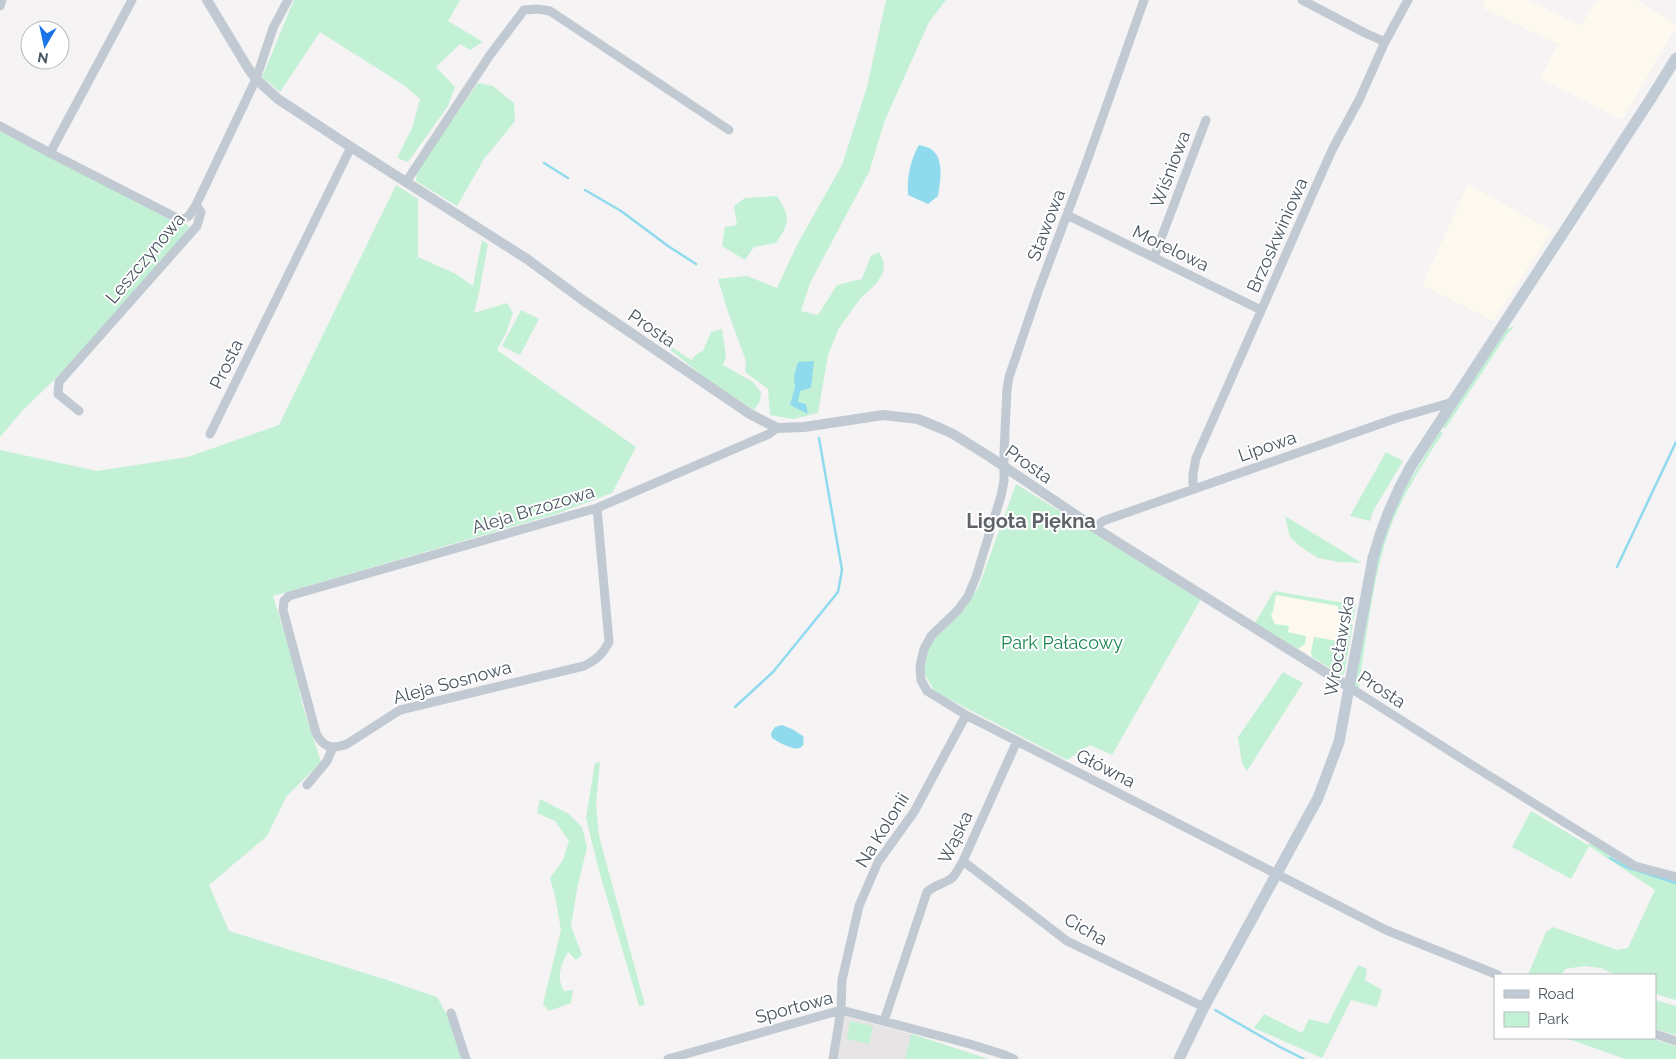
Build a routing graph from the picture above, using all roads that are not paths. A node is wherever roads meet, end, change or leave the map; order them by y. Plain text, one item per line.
1 (2, 0) edge
2 (132, 0) edge
3 (207, 0) edge
4 (288, 0) edge
5 (1144, 0) edge
6 (1302, 0) edge
7 (1408, 0) edge
8 (0, 6) edge
9 (1385, 42) junction
10 (1676, 58) edge
11 (256, 79) junction
12 (1206, 120) dead end
13 (0, 126) edge
14 (729, 130) dead end
15 (351, 147) junction
16 (50, 153) junction
17 (406, 182) junction
18 (196, 205) junction
19 (1067, 216) junction
20 (1154, 257) junction
21 (1262, 310) junction
22 (1453, 402) junction
23 (79, 411) dead end
24 (777, 428) junction
25 (210, 434) dead end
26 (1004, 466) junction
27 (1194, 489) junction
28 (597, 508) junction
29 (1095, 528) junction
30 (1349, 687) junction
31 (966, 715) junction
32 (1017, 741) junction
33 (333, 747) junction
34 (307, 785) dead end
35 (963, 861) junction
36 (1277, 874) junction
37 (1676, 877) edge
38 (1496, 974) edge
39 (1204, 1007) junction
40 (841, 1010) junction
41 (451, 1012) dead end
42 (884, 1020) junction
43 (1656, 1034) edge
44 (1676, 1041) edge
45 (466, 1059) edge
46 (668, 1059) edge
47 (833, 1059) edge
48 (1014, 1059) edge
49 (1179, 1059) edge

1 - 8 street
2 - 16 street
3 - 11 street, Prosta
4 - 11 street, Leszczynowa
5 - 19 street, Stawowa
6 - 9 street
7 - 9 street, Brzoskwiniowa
9 - 21 street, Brzoskwiniowa
10 - 22 main road, Wrocławska
11 - 15 street, Prosta
11 - 18 street, Leszczynowa
12 - 20 street, Wiśniowa
13 - 16 street
14 - 17 street
15 - 17 street, Prosta
15 - 25 street, Prosta
16 - 18 street
17 - 24 street, Prosta
18 - 23 street, Leszczynowa
19 - 20 street, Morelowa
19 - 26 street, Stawowa
20 - 21 street, Morelowa
21 - 27 street, Brzoskwiniowa
22 - 27 street, Lipowa
22 - 30 main road, Wrocławska
24 - 26 street, Prosta
24 - 28 street, Aleja Brzozowa
26 - 29 street, Prosta
26 - 31 street, Główna
27 - 29 street, Lipowa
28 - 33 street, Aleja Sosnowa
28 - 33 street, Aleja Brzozowa
29 - 30 street, Prosta
30 - 36 main road, Wrocławska
30 - 37 street, Prosta
31 - 32 street, Główna
31 - 40 street, Na Kolonii
32 - 35 street, Wąska
32 - 36 street, Główna
33 - 34 street
35 - 39 street, Cicha
35 - 42 street, Wąska
36 - 38 street, Główna
36 - 39 main road, Wrocławska
39 - 49 main road, Wrocławska
40 - 42 street, Sportowa
40 - 46 street, Sportowa
40 - 47 street, Na Kolonii
41 - 45 street
42 - 48 street, Sportowa
43 - 44 street

